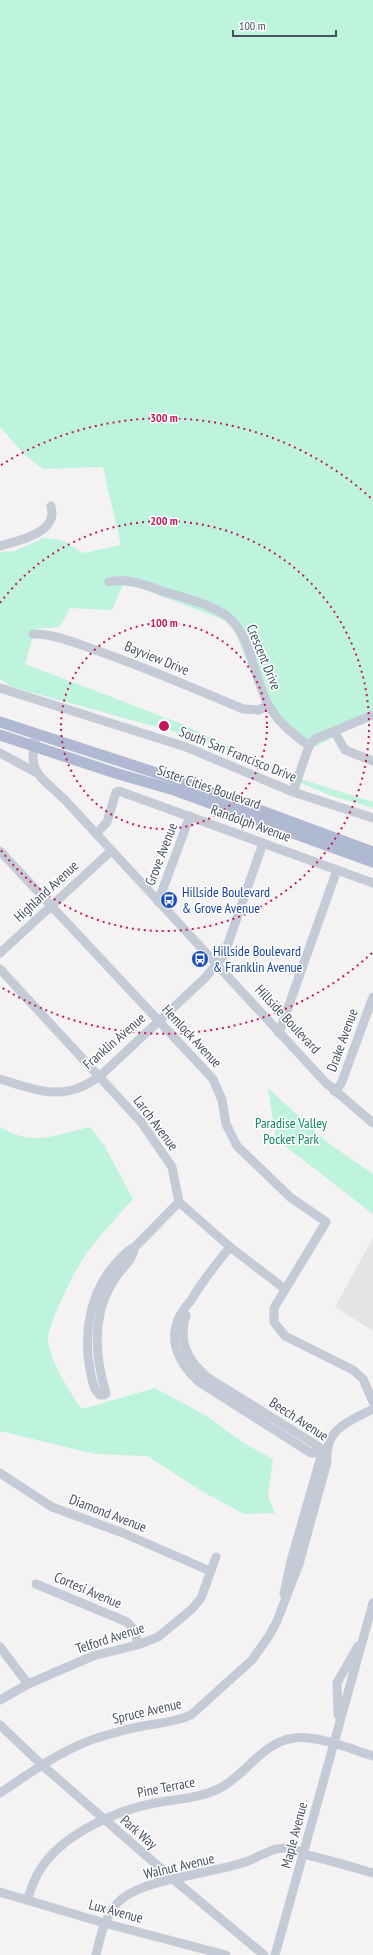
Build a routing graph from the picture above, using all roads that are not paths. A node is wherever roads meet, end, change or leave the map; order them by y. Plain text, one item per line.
1 (51, 506) dead end
2 (0, 546) edge
3 (109, 582) dead end
4 (33, 634) dead end
5 (0, 688) edge
6 (268, 705) junction
7 (373, 715) edge
8 (0, 722) edge
9 (334, 731) junction
10 (37, 734) junction
11 (0, 735) edge
12 (310, 746) junction
13 (33, 747) junction
14 (0, 753) edge
15 (373, 761) edge
16 (38, 773) junction
17 (293, 792) junction
18 (190, 816) junction
19 (373, 818) edge
20 (96, 834) junction
21 (263, 843) junction
22 (0, 851) edge
23 (111, 851) junction
24 (373, 852) edge
25 (373, 862) edge
26 (337, 870) junction
27 (373, 883) edge
28 (158, 902) junction
29 (51, 906) junction
30 (0, 953) edge
31 (217, 965) junction
32 (0, 969) edge
33 (373, 997) edge
34 (158, 1021) junction
35 (279, 1033) junction
36 (100, 1076) junction
37 (0, 1079) edge
38 (334, 1091) junction
39 (373, 1123) edge
40 (179, 1202) junction
41 (230, 1246) junction
42 (285, 1289) junction
43 (92, 1353) dead end
44 (373, 1402) edge
45 (373, 1409) edge
46 (326, 1452) junction
47 (0, 1473) edge
48 (216, 1557) dead end
49 (210, 1571) junction
50 (36, 1584) dead end
51 (373, 1603) edge
52 (368, 1637) edge
53 (137, 1645) junction
54 (0, 1647) edge
55 (28, 1684) junction
56 (0, 1700) edge
57 (339, 1723) junction
58 (0, 1725) edge
59 (332, 1744) junction
60 (373, 1756) edge
61 (42, 1765) junction
62 (0, 1793) edge
63 (104, 1819) junction
64 (303, 1853) junction
65 (373, 1873) edge
66 (173, 1879) junction
67 (0, 1892) edge
68 (27, 1900) junction
69 (104, 1923) junction
70 (96, 1955) edge
71 (226, 1955) edge
72 (264, 1955) edge
73 (275, 1955) edge

1 - 2 street
3 - 6 street, Crescent Drive
4 - 6 street, Bayview Drive
5 - 17 street, South San Francisco Drive
6 - 12 street, Crescent Drive
7 - 9 street
8 - 10 main road
9 - 12 street
9 - 15 street
10 - 13 street, Hillside Boulevard
10 - 24 main road, Sister Cities Boulevard
11 - 13 main road
12 - 17 street
13 - 16 street, Hillside Boulevard
13 - 25 main road, Sister Cities Boulevard
14 - 16 street, Hillside Boulevard
16 - 20 street, Hillside Boulevard
17 - 19 street, South San Francisco Drive
18 - 20 street, Randolph Avenue
18 - 21 street, Randolph Avenue
18 - 28 street, Grove Avenue
20 - 23 street, Hillside Boulevard
21 - 26 street, Randolph Avenue
21 - 31 street, Franklin Avenue
22 - 29 street, Hemlock Avenue
23 - 28 street, Hillside Boulevard
23 - 29 street, Highland Avenue
26 - 27 street, Randolph Avenue
26 - 35 street
28 - 31 street, Hillside Boulevard
29 - 30 street, Highland Avenue
29 - 34 street, Hemlock Avenue
31 - 34 street, Franklin Avenue
31 - 35 street, Hillside Boulevard
32 - 36 street, Larch Avenue
33 - 38 street, Drake Avenue
34 - 36 street, Franklin Avenue
34 - 42 street, Hemlock Avenue
35 - 38 street, Hillside Boulevard
36 - 37 street, Franklin Avenue
36 - 40 street, Larch Avenue
38 - 39 street, Hillside Boulevard
40 - 41 street
40 - 43 street
41 - 42 street
41 - 46 street, Beech Avenue
42 - 44 street, Hemlock Avenue
45 - 46 street, Spruce Avenue
46 - 61 street, Spruce Avenue
47 - 49 street, Diamond Avenue
48 - 49 street, Telford Avenue
49 - 53 street, Telford Avenue
50 - 53 street, Cortesi Avenue
51 - 52 street, Maple Avenue
52 - 57 street, Maple Avenue
52 - 57 street, Maple Avenue
53 - 55 street, Telford Avenue
54 - 55 street
55 - 56 street, Telford Avenue
57 - 59 street, Maple Avenue
58 - 61 street, Park Way
59 - 60 street, Pine Terrace
59 - 63 street, Pine Terrace
59 - 64 street, Maple Avenue
61 - 62 street, Spruce Avenue
61 - 63 street, Park Way
63 - 66 street, Park Way
63 - 68 street, Pine Terrace
64 - 65 street, Walnut Avenue
64 - 66 street, Walnut Avenue
64 - 73 street, Maple Avenue
66 - 69 street, Walnut Avenue
66 - 72 street, Park Way
67 - 68 street, Lux Avenue
68 - 69 street, Lux Avenue
69 - 70 street, Walnut Avenue
69 - 71 street, Lux Avenue

